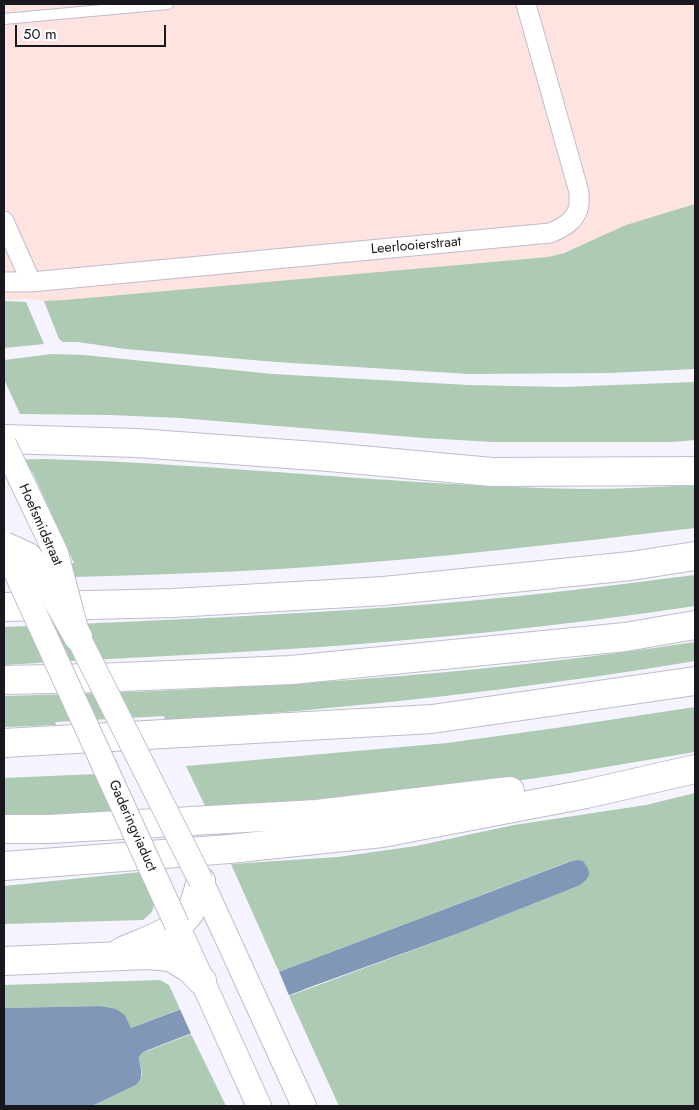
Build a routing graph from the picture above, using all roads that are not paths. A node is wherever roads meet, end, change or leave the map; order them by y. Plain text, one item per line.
1 (168, 4) edge
2 (526, 4) edge
3 (119, 6) edge
4 (4, 18) edge
5 (4, 221) edge
6 (4, 282) edge
7 (31, 282) junction
8 (4, 439) edge
9 (4, 444) edge
10 (695, 471) edge
11 (4, 545) edge
12 (695, 556) edge
13 (4, 607) edge
14 (695, 625) edge
15 (78, 638) junction
16 (4, 680) edge
17 (695, 680) edge
18 (4, 743) edge
19 (695, 767) edge
20 (4, 828) edge
21 (4, 866) edge
22 (201, 881) junction
23 (177, 925) junction
24 (111, 957) junction
25 (4, 961) edge
26 (202, 981) junction
27 (259, 1106) edge
28 (304, 1106) edge

1 - 3 lane
2 - 7 street, Leerlooierstraat
3 - 4 lane
5 - 7 street
6 - 7 street, Leerlooierstraat
8 - 10 highway
9 - 15 street, Hoefsmidstraat, bridge
11 - 15 highway, bridge
11 - 23 street, Gaderingviaduct, bridge
12 - 13 highway
14 - 16 highway
15 - 22 street, bridge
17 - 18 highway
19 - 20 highway
19 - 21 highway
22 - 23 highway
22 - 28 street
23 - 24 highway
23 - 26 street, Gaderingviaduct
24 - 25 highway
24 - 26 highway
26 - 27 street, Gaderingviaduct

